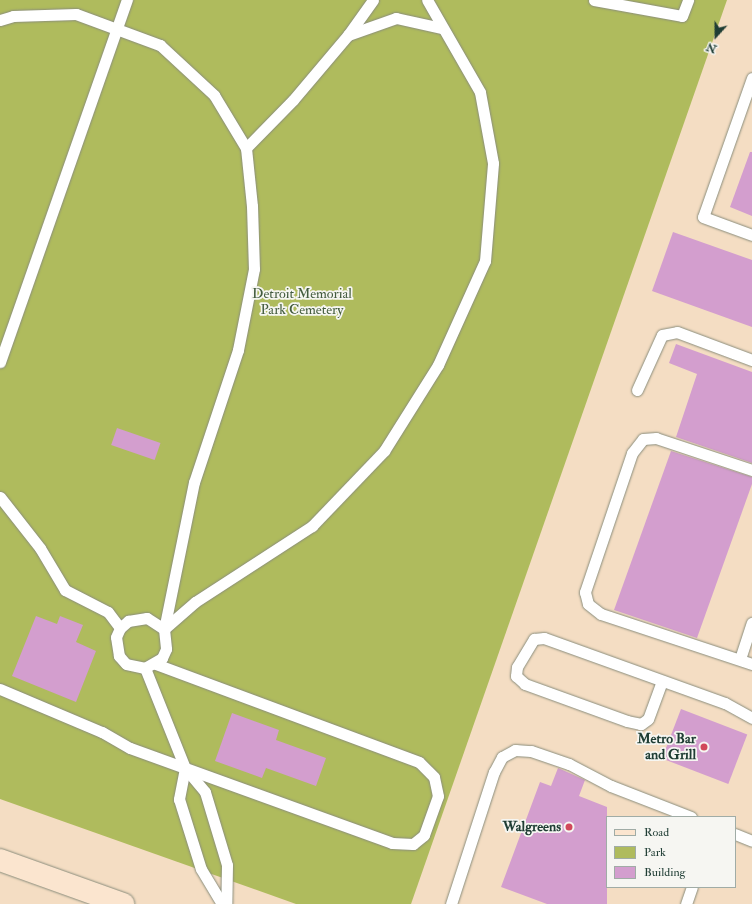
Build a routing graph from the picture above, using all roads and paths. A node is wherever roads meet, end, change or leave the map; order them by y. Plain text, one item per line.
1 (127, 0) edge
2 (373, 0) edge
3 (427, 0) edge
4 (594, 0) edge
5 (688, 0) edge
6 (0, 20) edge
7 (117, 28) junction
8 (442, 28) junction
9 (348, 34) junction
10 (752, 78) edge
11 (246, 148) junction
12 (752, 235) edge
13 (752, 360) edge
14 (0, 362) edge
15 (637, 390) dead end
16 (752, 470) edge
17 (0, 497) edge
18 (752, 623) edge
19 (120, 628) junction
20 (164, 629) junction
21 (740, 659) junction
22 (752, 664) edge
23 (150, 666) junction
24 (662, 681) junction
25 (0, 689) edge
26 (752, 718) edge
27 (185, 768) junction
28 (688, 816) edge
29 (736, 834) edge
30 (752, 841) edge
31 (0, 860) edge
32 (692, 888) edge
33 (122, 904) edge
34 (222, 904) edge
35 (226, 904) edge
36 (451, 904) edge
37 (686, 904) edge

1 - 7 lane
2 - 9 lane
3 - 8 lane
4 - 5 lane
6 - 7 lane
7 - 11 lane
7 - 14 lane
8 - 9 lane
8 - 20 lane
9 - 11 lane
10 - 12 lane
11 - 20 lane
13 - 15 lane
16 - 21 lane
17 - 19 lane
18 - 21 lane
19 - 20 lane
19 - 23 lane
20 - 23 lane
21 - 22 lane
23 - 27 lane
23 - 27 lane
24 - 24 lane
24 - 26 lane
25 - 27 lane
27 - 34 lane
27 - 35 lane
28 - 36 lane
29 - 30 lane
31 - 33 main road
32 - 37 lane

